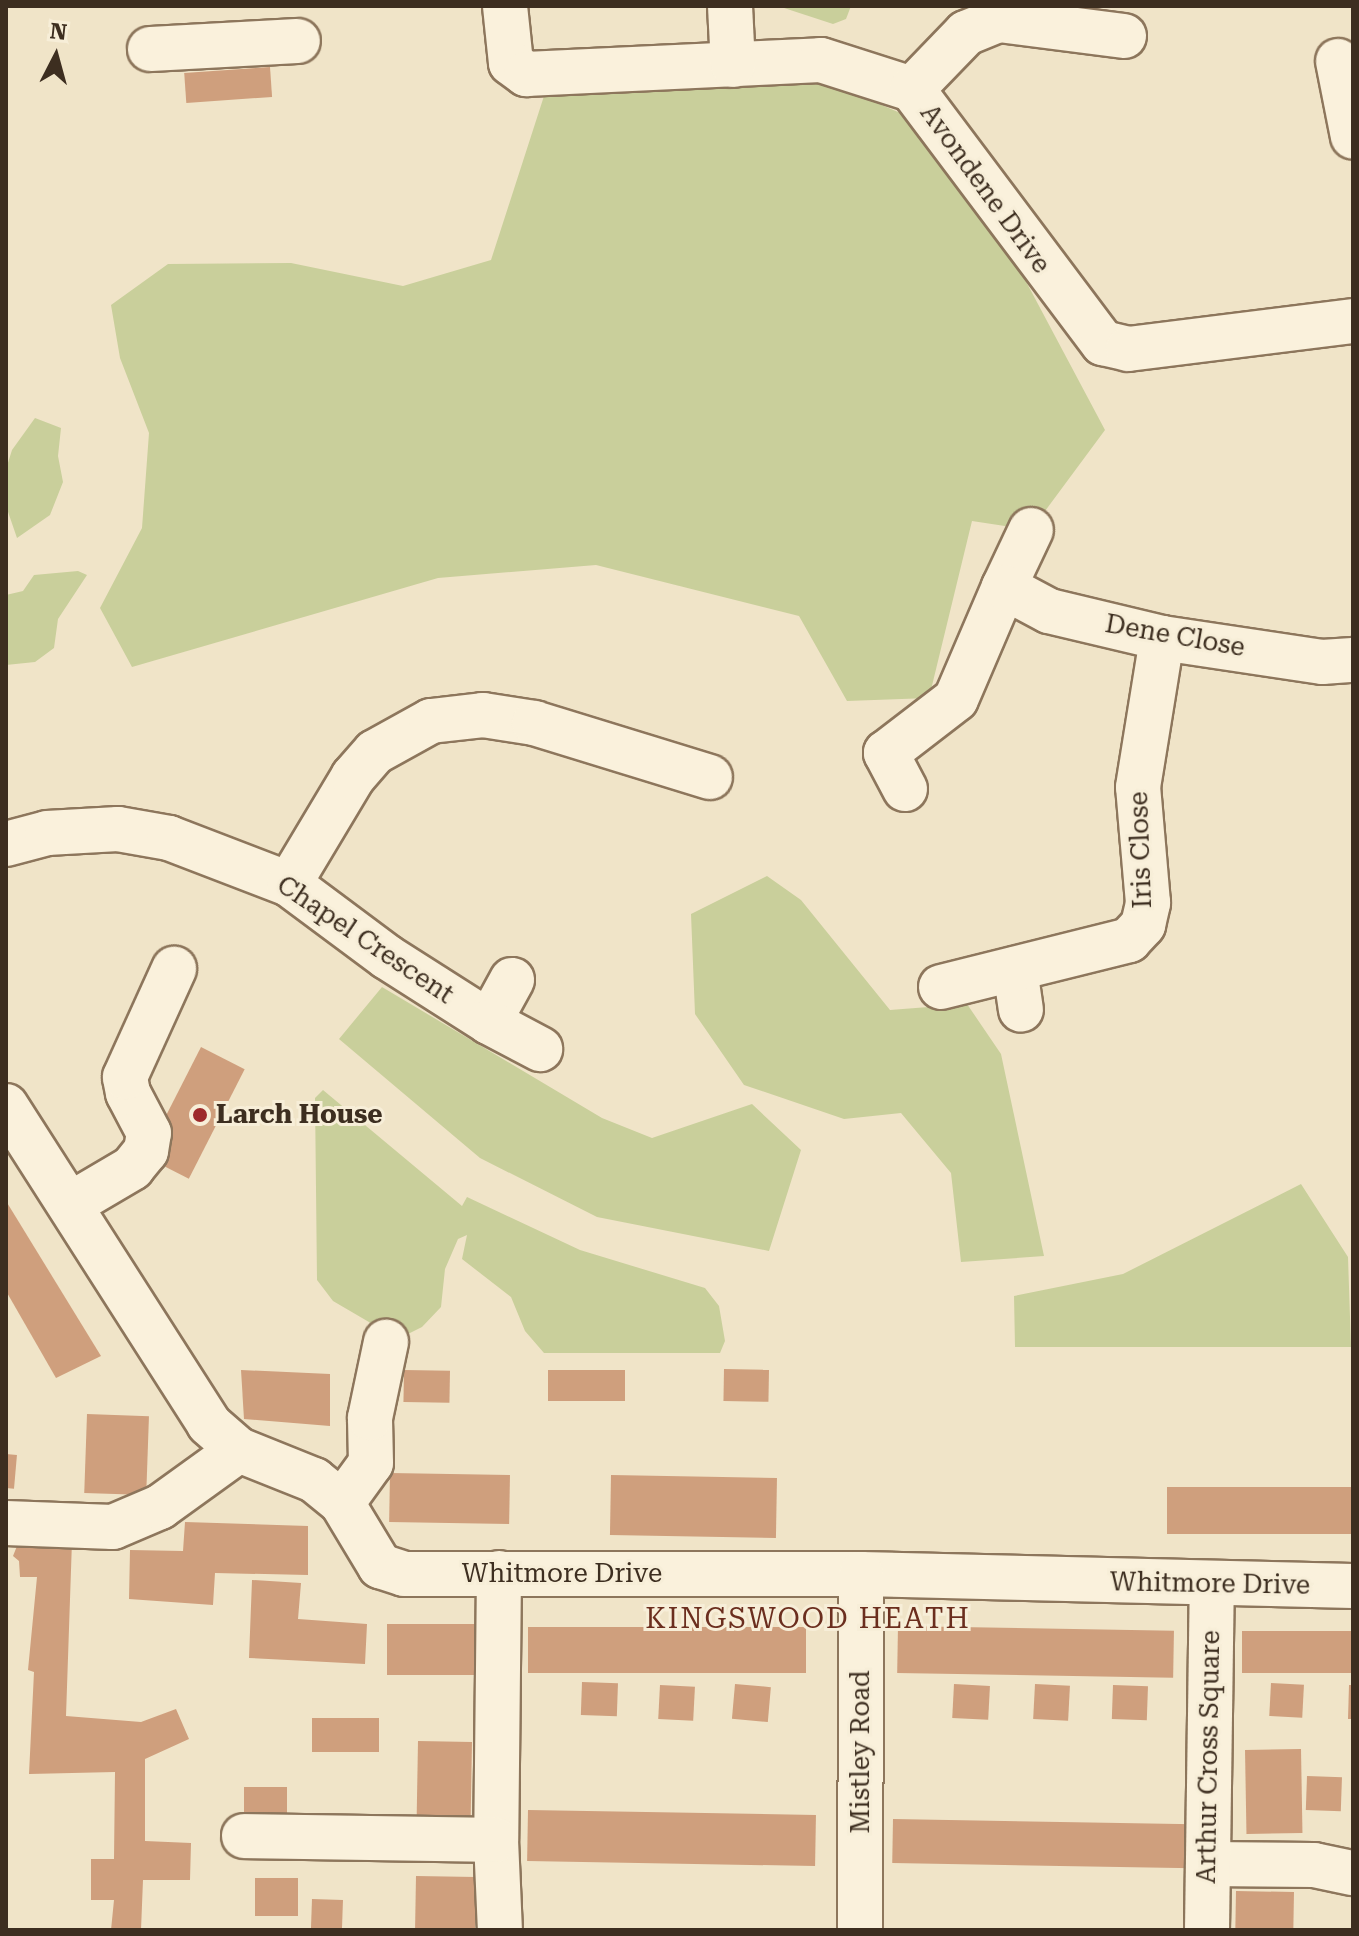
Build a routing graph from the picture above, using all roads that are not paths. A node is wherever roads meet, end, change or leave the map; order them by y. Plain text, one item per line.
1 (505, 6) edge
2 (730, 6) edge
3 (240, 24) edge
4 (1124, 36) dead end
5 (298, 41) dead end
6 (150, 49) dead end
7 (1338, 61) dead end
8 (733, 65) junction
9 (912, 89) junction
10 (1353, 137) edge
11 (1353, 321) edge
12 (1031, 530) dead end
13 (1004, 587) junction
14 (1162, 638) junction
15 (1353, 660) edge
16 (710, 777) dead end
17 (905, 789) dead end
18 (6, 844) edge
19 (289, 884) junction
20 (174, 969) dead end
21 (512, 980) dead end
22 (941, 987) dead end
23 (489, 1022) junction
24 (540, 1049) dead end
25 (6, 1106) edge
26 (71, 1204) junction
27 (386, 1342) dead end
28 (239, 1450) junction
29 (342, 1503) junction
30 (6, 1523) edge
31 (499, 1573) junction
32 (861, 1574) junction
33 (1212, 1584) junction
34 (1353, 1586) edge
35 (244, 1836) dead end
36 (496, 1840) junction
37 (1208, 1864) junction
38 (1353, 1873) edge
39 (500, 1930) edge
40 (860, 1930) edge
41 (1207, 1930) edge

1 - 8 street, Avondene Drive
2 - 8 street
3 - 5 street
3 - 6 street
4 - 9 street
7 - 10 street
8 - 9 street, Avondene Drive
9 - 11 street, Avondene Drive
12 - 13 street
13 - 14 street, Dene Close
13 - 17 street
14 - 15 street, Dene Close
14 - 22 street, Iris Close
16 - 19 street
18 - 19 street, Chapel Crescent
19 - 23 street, Chapel Crescent
20 - 26 street
21 - 23 street
23 - 24 street, Chapel Crescent
25 - 26 street, Whitmore Drive
26 - 28 street, Whitmore Drive
27 - 29 street
28 - 29 street, Whitmore Drive
28 - 30 street
29 - 31 street, Whitmore Drive
31 - 32 street, Whitmore Drive
31 - 36 street
32 - 33 street, Whitmore Drive
32 - 40 street, Mistley Road
33 - 34 street, Whitmore Drive
33 - 37 street, Arthur Cross Square
35 - 36 street
36 - 39 street
37 - 38 street
37 - 41 street, Arthur Cross Square

